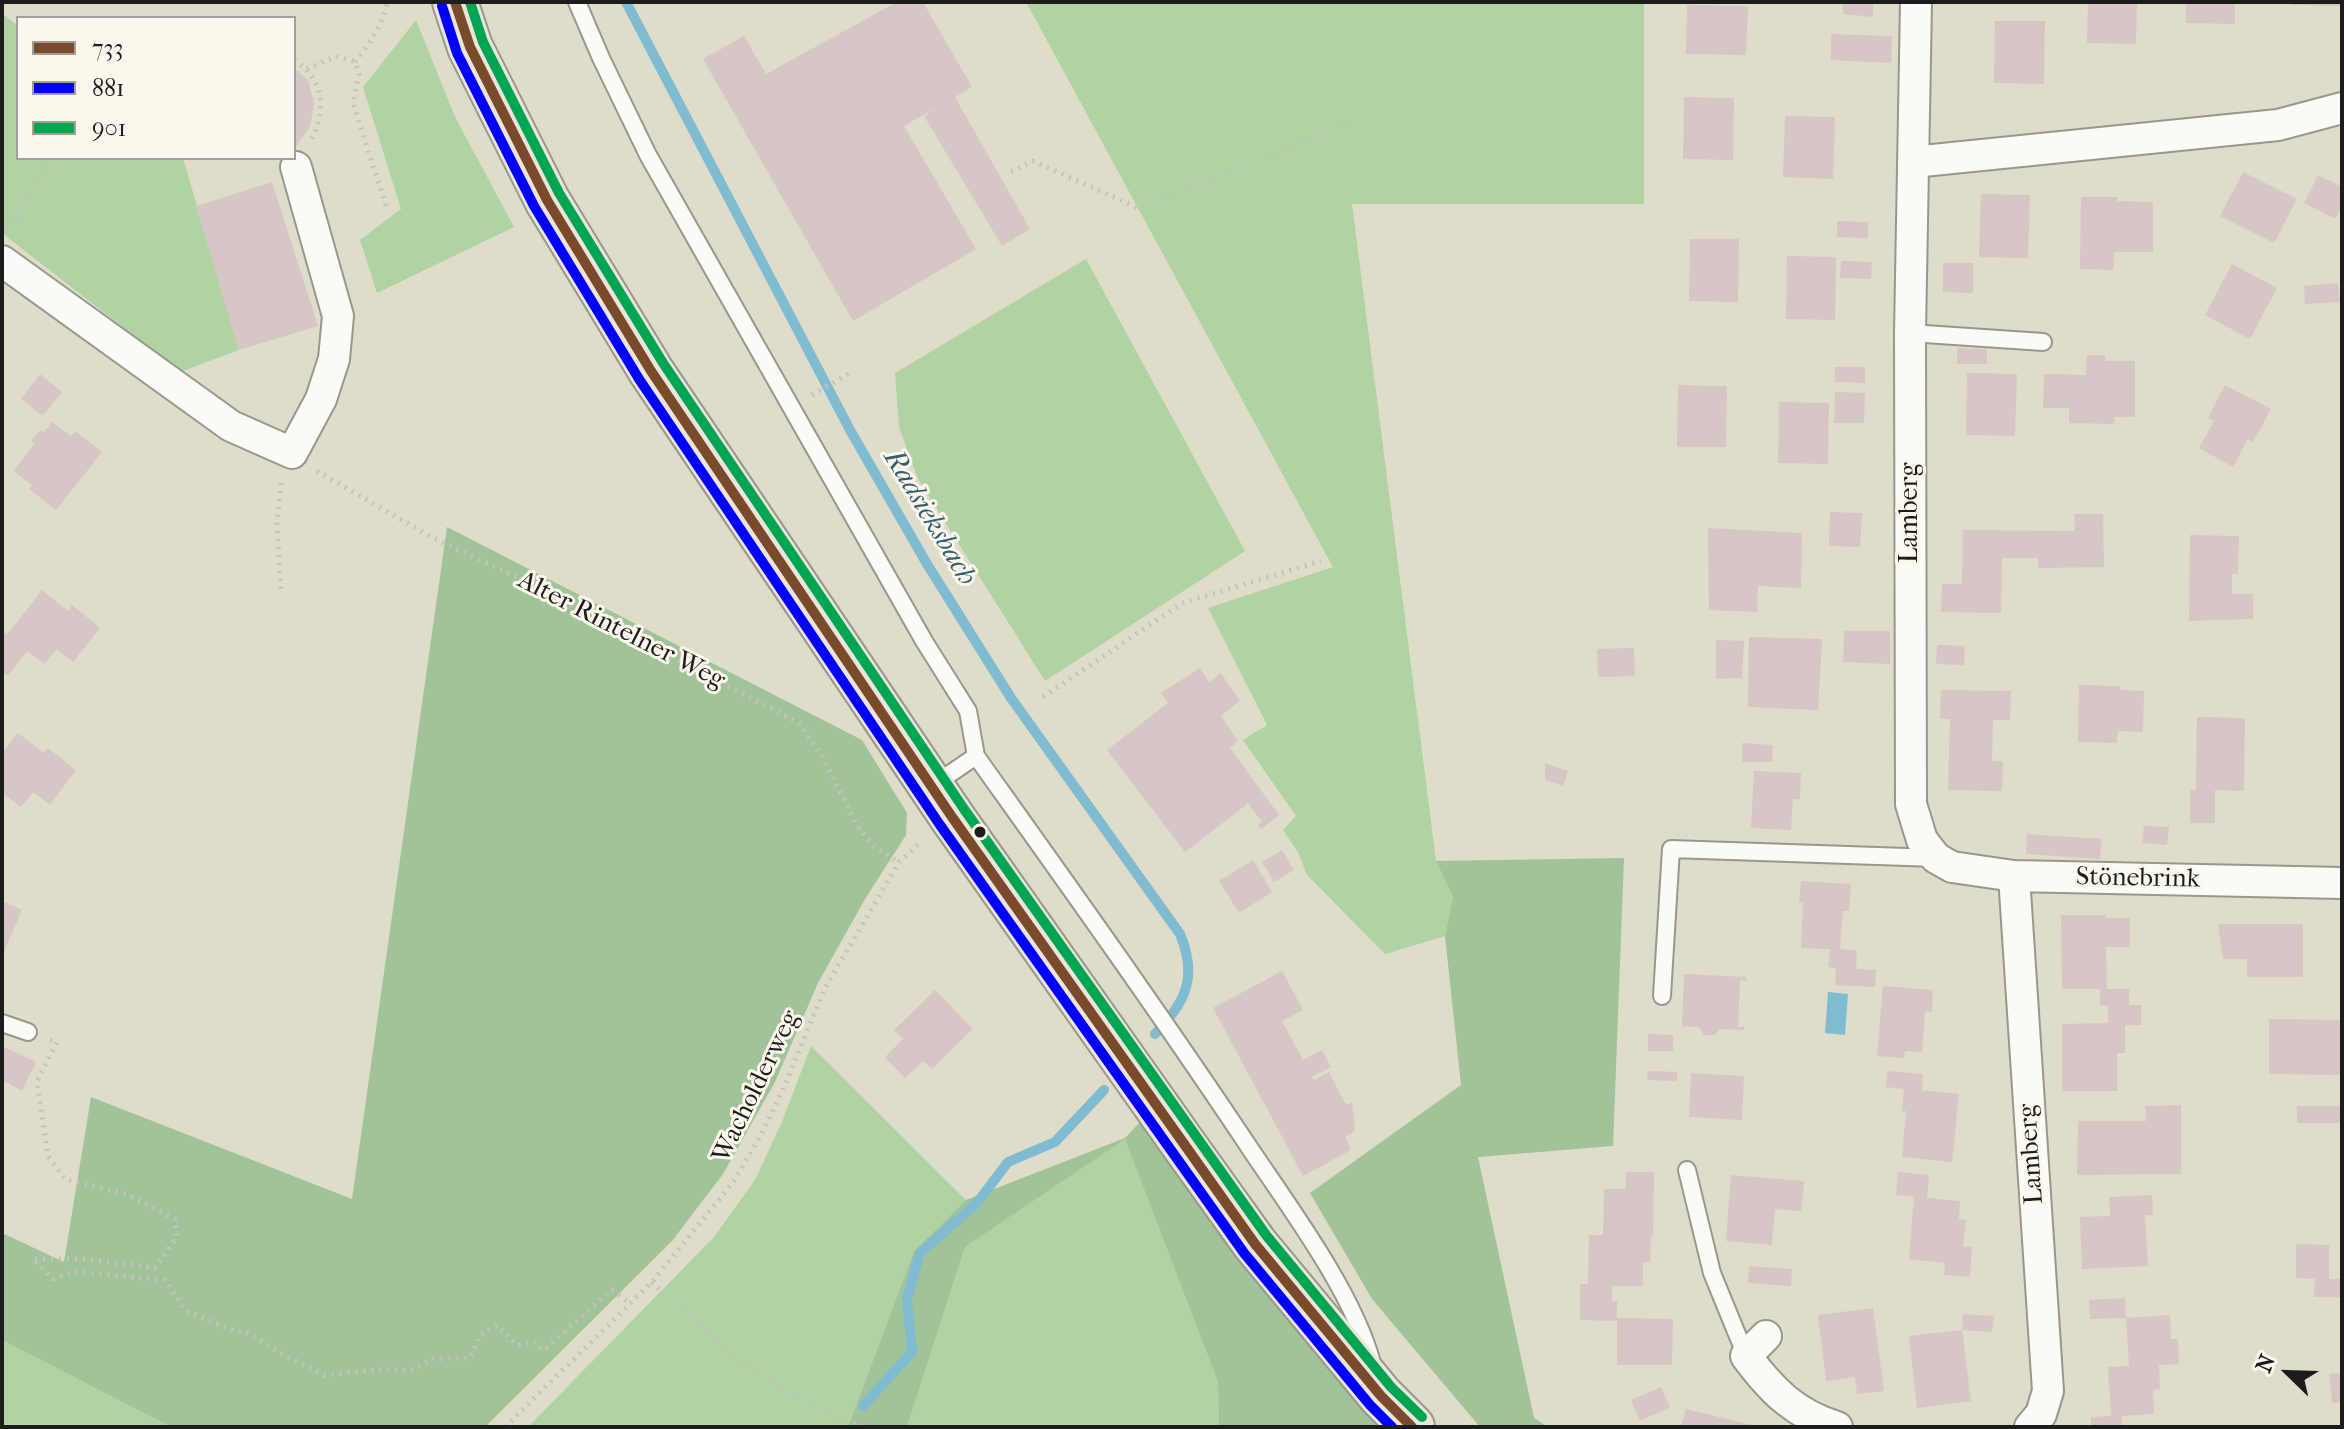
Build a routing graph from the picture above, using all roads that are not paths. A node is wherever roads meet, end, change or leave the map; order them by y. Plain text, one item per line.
1 (455, 2) edge
2 (577, 2) edge
3 (1916, 2) edge
4 (2342, 108) edge
5 (1913, 162) junction
6 (296, 167) road end
7 (2, 261) edge
8 (1910, 333) junction
9 (2043, 342) dead end
10 (976, 756) junction
11 (942, 802) junction
12 (1936, 858) junction
13 (2014, 876) junction
14 (2342, 883) edge
15 (1662, 996) dead end
16 (2, 1023) edge
17 (28, 1032) road end
18 (1687, 1170) dead end
19 (1756, 1346) joint
20 (1381, 1396) junction
21 (2041, 1423) edge
22 (1412, 1427) edge
23 (1837, 1427) edge

1 - 11 main road
2 - 10 lane
3 - 5 street, Lamberg
4 - 5 street
5 - 8 street, Lamberg
6 - 7 street
8 - 9 lane
8 - 12 street, Lamberg
10 - 11 lane
10 - 20 lane
11 - 20 main road
12 - 13 street, Stönebrink
12 - 15 lane
13 - 14 street, Stönebrink
13 - 21 street, Lamberg
16 - 17 lane
18 - 19 lane
19 - 23 street
20 - 22 main road

